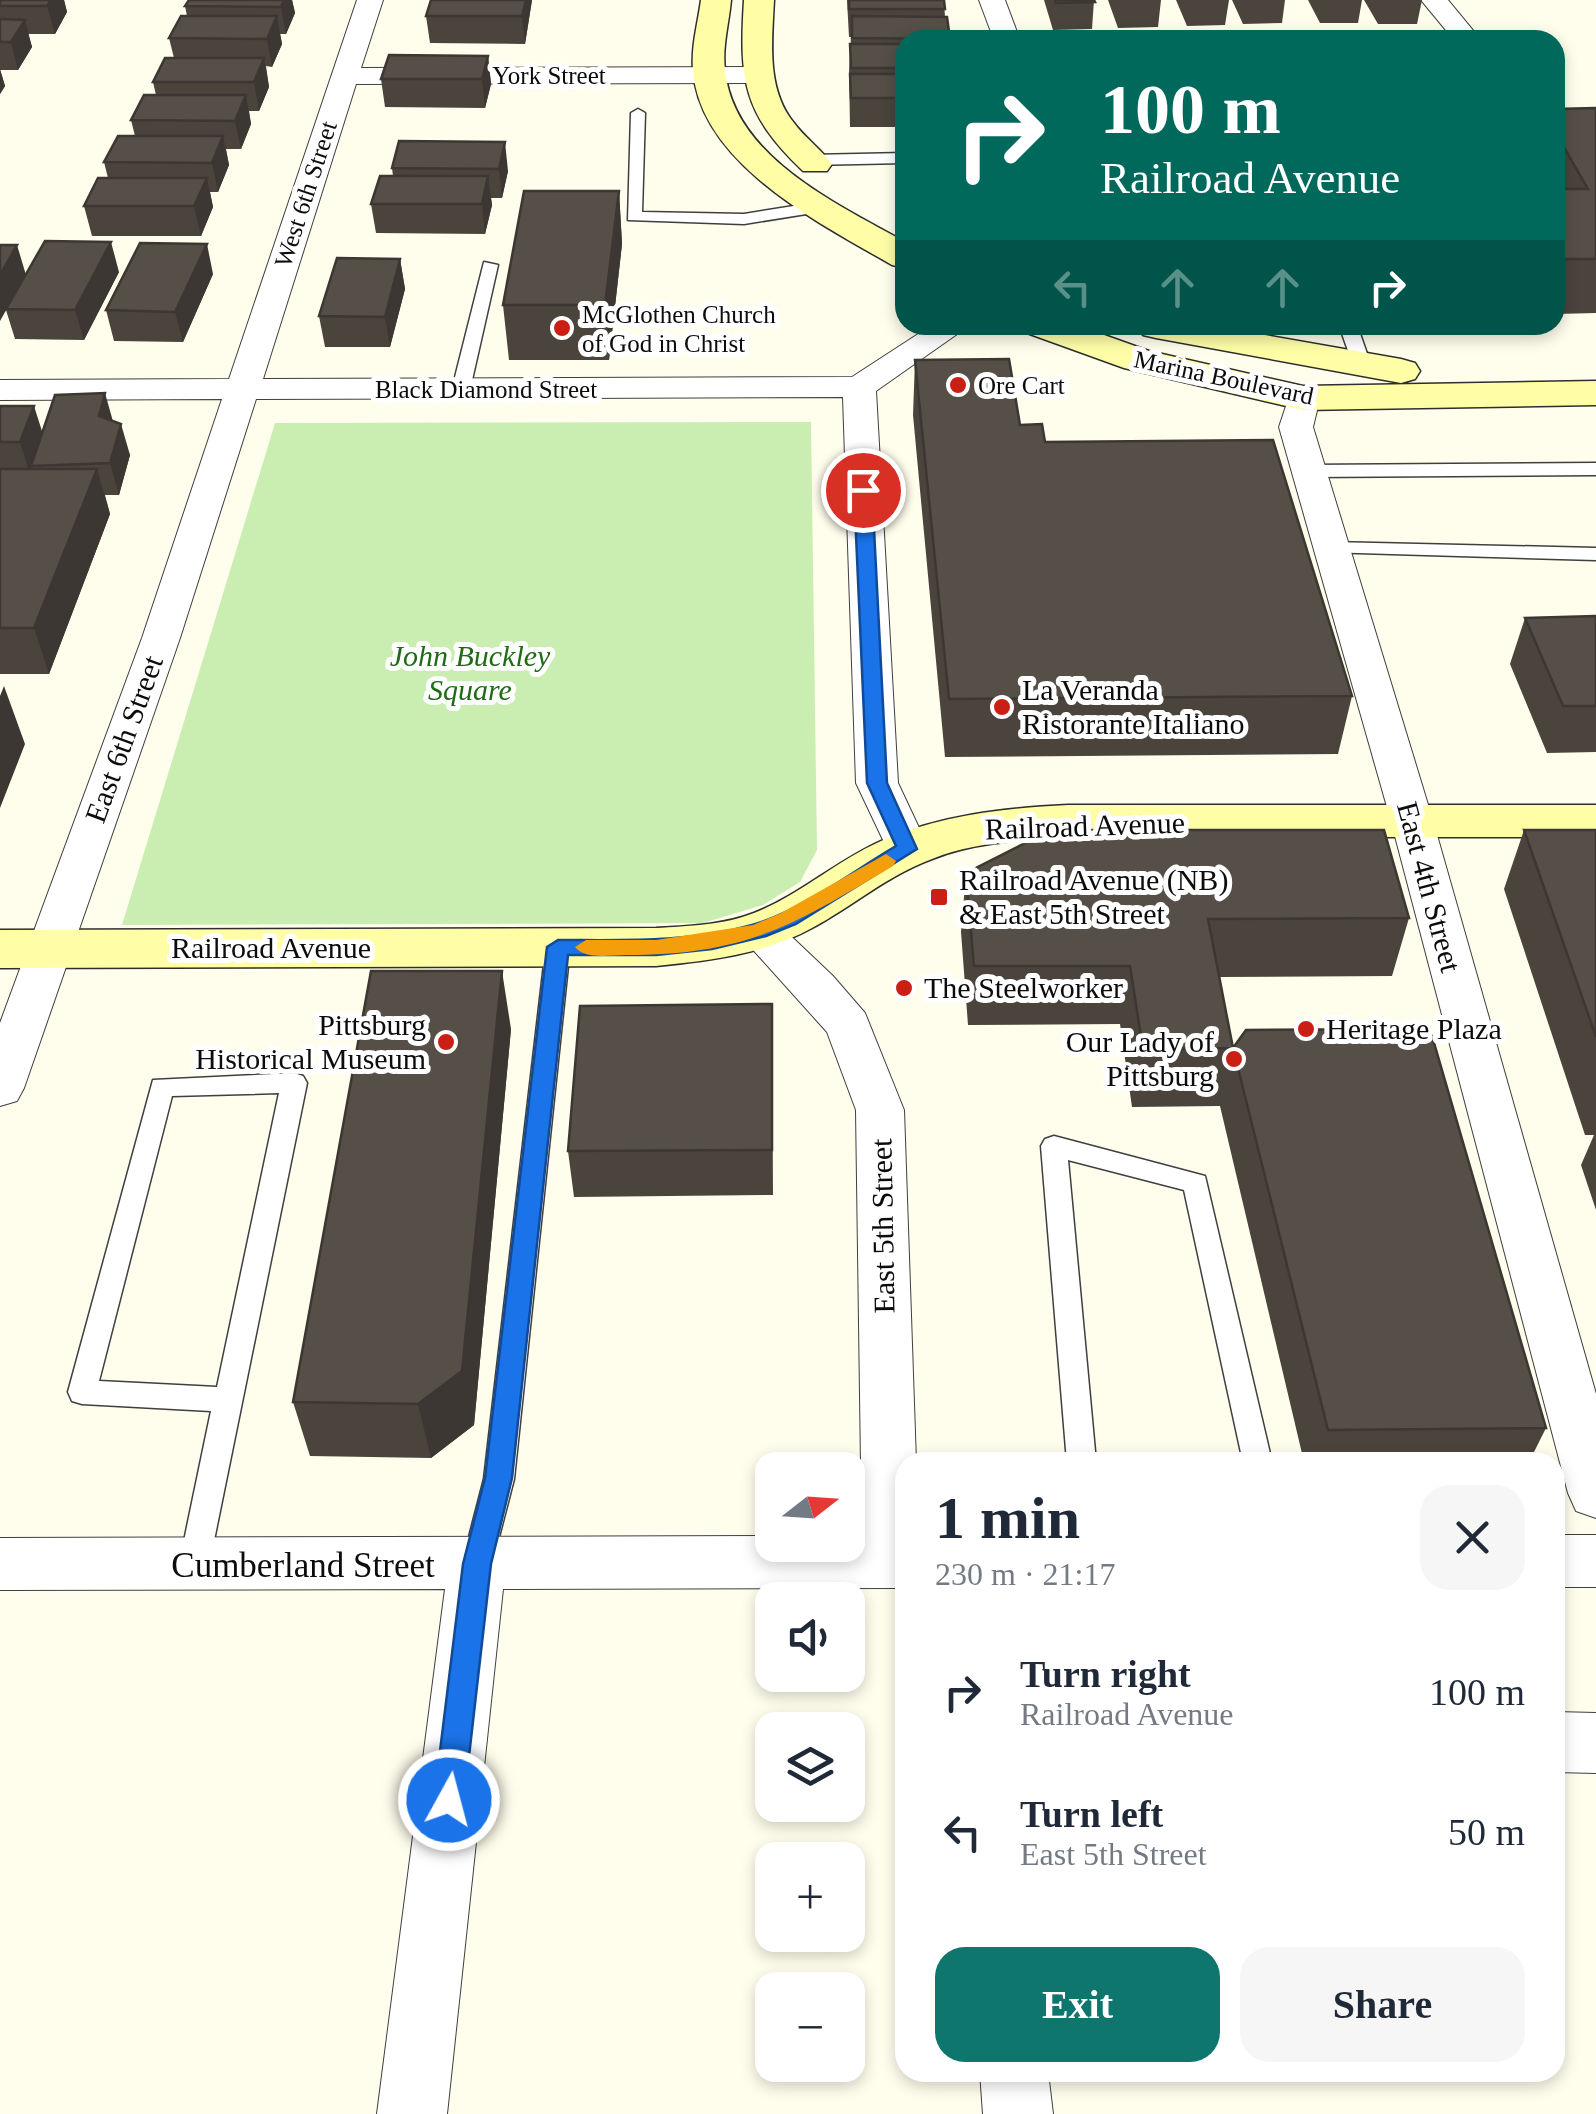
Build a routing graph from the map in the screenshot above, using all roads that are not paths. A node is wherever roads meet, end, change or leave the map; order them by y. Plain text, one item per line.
1 (370, 0) edge
2 (716, 0) edge
3 (759, 0) edge
4 (992, 0) edge
5 (1434, 0) edge
6 (1004, 30) edge
7 (1460, 30) edge
8 (709, 75) junction
9 (755, 75) junction
10 (343, 76) junction
11 (638, 114) dead end
12 (895, 158) edge
13 (810, 160) junction
14 (819, 208) junction
15 (895, 216) edge
16 (895, 251) edge
17 (490, 265) dead end
18 (939, 335) edge
19 (1068, 335) edge
20 (1204, 335) edge
21 (1352, 335) edge
22 (1362, 365) junction
23 (860, 386) junction
24 (242, 388) junction
25 (460, 388) junction
26 (0, 390) edge
27 (1533, 392) junction
28 (1596, 393) edge
29 (1303, 398) junction
30 (1596, 469) edge
31 (1308, 472) junction
32 (1330, 548) junction
33 (1596, 554) edge
34 (1596, 821) edge
35 (1412, 822) junction
36 (907, 849) junction
37 (758, 931) junction
38 (558, 947) junction
39 (0, 948) edge
40 (50, 948) junction
41 (0, 1088) edge
42 (228, 1400) junction
43 (1080, 1452) edge
44 (1256, 1452) edge
45 (895, 1487) edge
46 (1596, 1493) edge
47 (1596, 1560) edge
48 (1565, 1561) edge
49 (895, 1562) edge
50 (0, 1564) edge
51 (477, 1564) junction
52 (194, 1565) junction
53 (1565, 1742) edge
54 (1596, 1743) edge
55 (1015, 2082) edge
56 (412, 2114) edge
57 (1018, 2114) edge

1 - 10 street, West 6th Street
2 - 8 street
3 - 9 street
4 - 6 street
5 - 7 street
8 - 9 street, York Street
8 - 10 street, York Street
8 - 14 street
9 - 13 street
10 - 24 street, West 6th Street
11 - 14 lane
12 - 13 lane
13 - 15 street
14 - 16 street
17 - 25 lane
18 - 23 street
19 - 29 street, Marina Boulevard
20 - 22 street, Marina Boulevard
21 - 22 lane
22 - 27 street, Marina Boulevard
23 - 25 street, Black Diamond Street
23 - 36 street
24 - 25 street, Black Diamond Street
24 - 26 street, Black Diamond Street
24 - 40 street, East 6th Street
27 - 28 street, Marina Boulevard
27 - 29 street, Marina Boulevard
29 - 31 street, East 4th Street
30 - 31 lane
31 - 32 street, East 4th Street
32 - 33 lane
32 - 35 street, East 4th Street
34 - 35 street, Railroad Avenue
35 - 36 street, Railroad Avenue
35 - 46 street, East 4th Street
36 - 37 street, Railroad Avenue
37 - 38 street, Railroad Avenue
37 - 45 street, East 5th Street
38 - 40 street, Railroad Avenue
38 - 51 lane
39 - 40 street, Railroad Avenue
40 - 41 street, East 6th Street
42 - 42 lane
42 - 52 lane
43 - 44 lane
47 - 48 street
49 - 51 street, Cumberland Street
50 - 52 street, Cumberland Street
51 - 52 street, Cumberland Street
51 - 56 street
53 - 54 street
55 - 57 street

